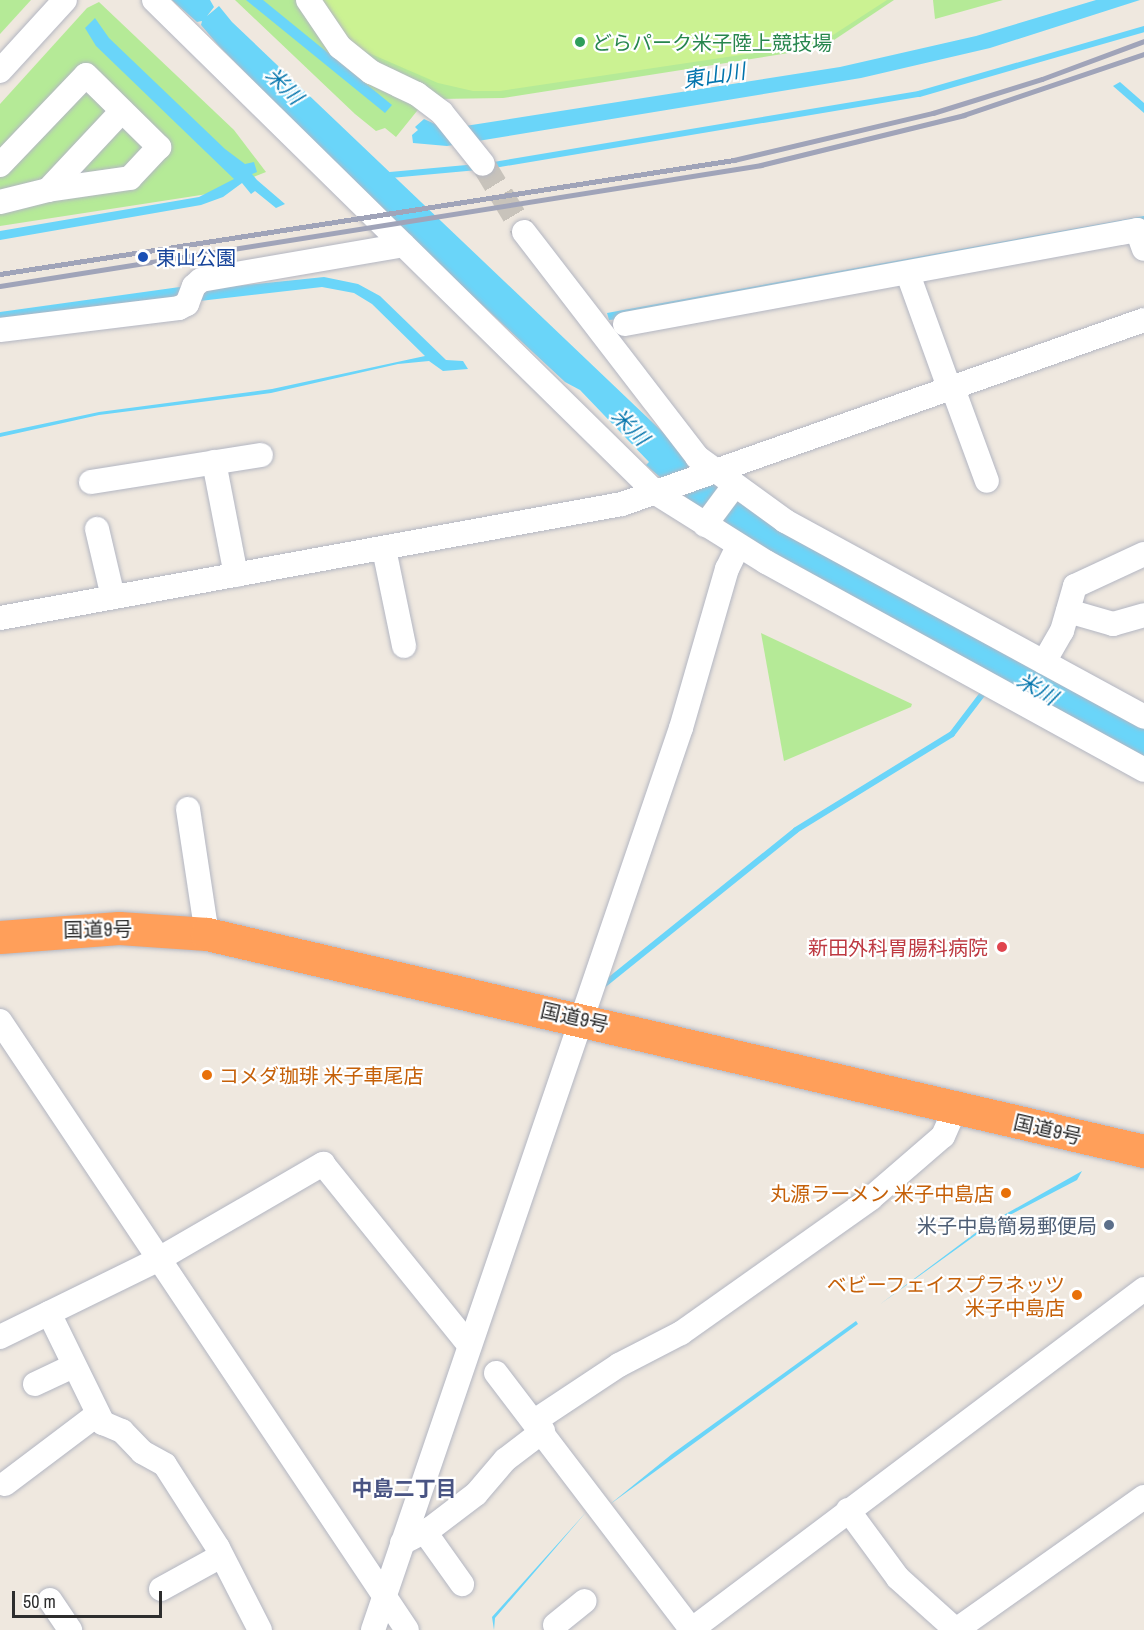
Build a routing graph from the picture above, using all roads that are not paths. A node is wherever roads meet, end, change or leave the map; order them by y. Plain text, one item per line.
1 (65, 0) edge
2 (154, 0) edge
3 (308, 0) edge
4 (0, 71) edge
5 (122, 111) junction
6 (483, 164) tunnel mouth
7 (0, 165) edge
8 (48, 190) junction
9 (0, 202) edge
10 (524, 232) tunnel mouth
11 (1140, 239) edge
12 (403, 245) junction
13 (908, 274) junction
14 (1144, 321) edge
15 (625, 324) dead end
16 (0, 330) edge
17 (950, 387) junction
18 (261, 455) dead end
19 (214, 462) junction
20 (713, 471) junction
21 (987, 481) dead end
22 (92, 482) dead end
23 (732, 489) junction
24 (662, 491) junction
25 (707, 522) junction
26 (97, 529) dead end
27 (738, 546) junction
28 (384, 549) junction
29 (1144, 554) edge
30 (236, 575) junction
31 (114, 597) junction
32 (1068, 611) junction
33 (1144, 615) edge
34 (0, 618) edge
35 (404, 646) dead end
36 (1044, 662) junction
37 (1144, 717) edge
38 (1144, 770) edge
39 (188, 809) dead end
40 (207, 934) junction
41 (0, 938) edge
42 (583, 1019) junction
43 (0, 1021) edge
44 (956, 1107) junction
45 (1144, 1151) edge
46 (159, 1259) junction
47 (1144, 1289) edge
48 (49, 1313) junction
49 (0, 1337) edge
50 (469, 1345) junction
51 (73, 1366) junction
52 (496, 1373) dead end
53 (35, 1384) dead end
54 (98, 1414) junction
55 (539, 1426) junction
56 (5, 1484) dead end
57 (1144, 1497) edge
58 (848, 1510) junction
59 (425, 1532) junction
60 (402, 1543) junction
61 (221, 1556) junction
62 (462, 1584) dead end
63 (161, 1589) dead end
64 (384, 1595) junction
65 (50, 1600) dead end
66 (585, 1601) dead end
67 (553, 1623) edge
68 (700, 1628) edge
69 (70, 1630) edge
70 (260, 1630) edge
71 (373, 1630) edge
72 (407, 1630) edge
73 (956, 1630) edge

1 - 4 street
2 - 12 street
3 - 6 street
5 - 7 street
5 - 8 street
5 - 8 street
8 - 9 street
10 - 20 street
11 - 13 street
12 - 16 street
12 - 24 street
13 - 15 street
13 - 17 street
14 - 17 street
17 - 20 street
17 - 21 street
18 - 19 street
19 - 22 street
19 - 30 street
20 - 23 street
20 - 24 street
23 - 25 street
23 - 36 street
24 - 25 street
24 - 28 street
25 - 27 street
26 - 31 street
27 - 38 street
27 - 42 street
28 - 30 street
28 - 35 street
29 - 32 street
30 - 31 street
31 - 34 street
32 - 33 street
32 - 36 street
36 - 37 street
39 - 40 street
40 - 41 highway, 国道9号
40 - 42 highway, 国道9号
42 - 44 highway, 国道9号
42 - 50 street
43 - 46 street
44 - 45 highway, 国道9号
44 - 55 street
46 - 48 street
46 - 50 street
46 - 64 street
47 - 58 street
48 - 49 street
48 - 51 street
50 - 60 street
51 - 53 street
51 - 54 street
52 - 55 street
54 - 56 street
54 - 61 street
55 - 59 street
55 - 68 street
57 - 73 street
58 - 68 street
58 - 73 street
59 - 60 street
59 - 62 street
60 - 64 street
61 - 63 street
61 - 70 street
64 - 71 street
64 - 72 street
65 - 69 street
66 - 67 street

